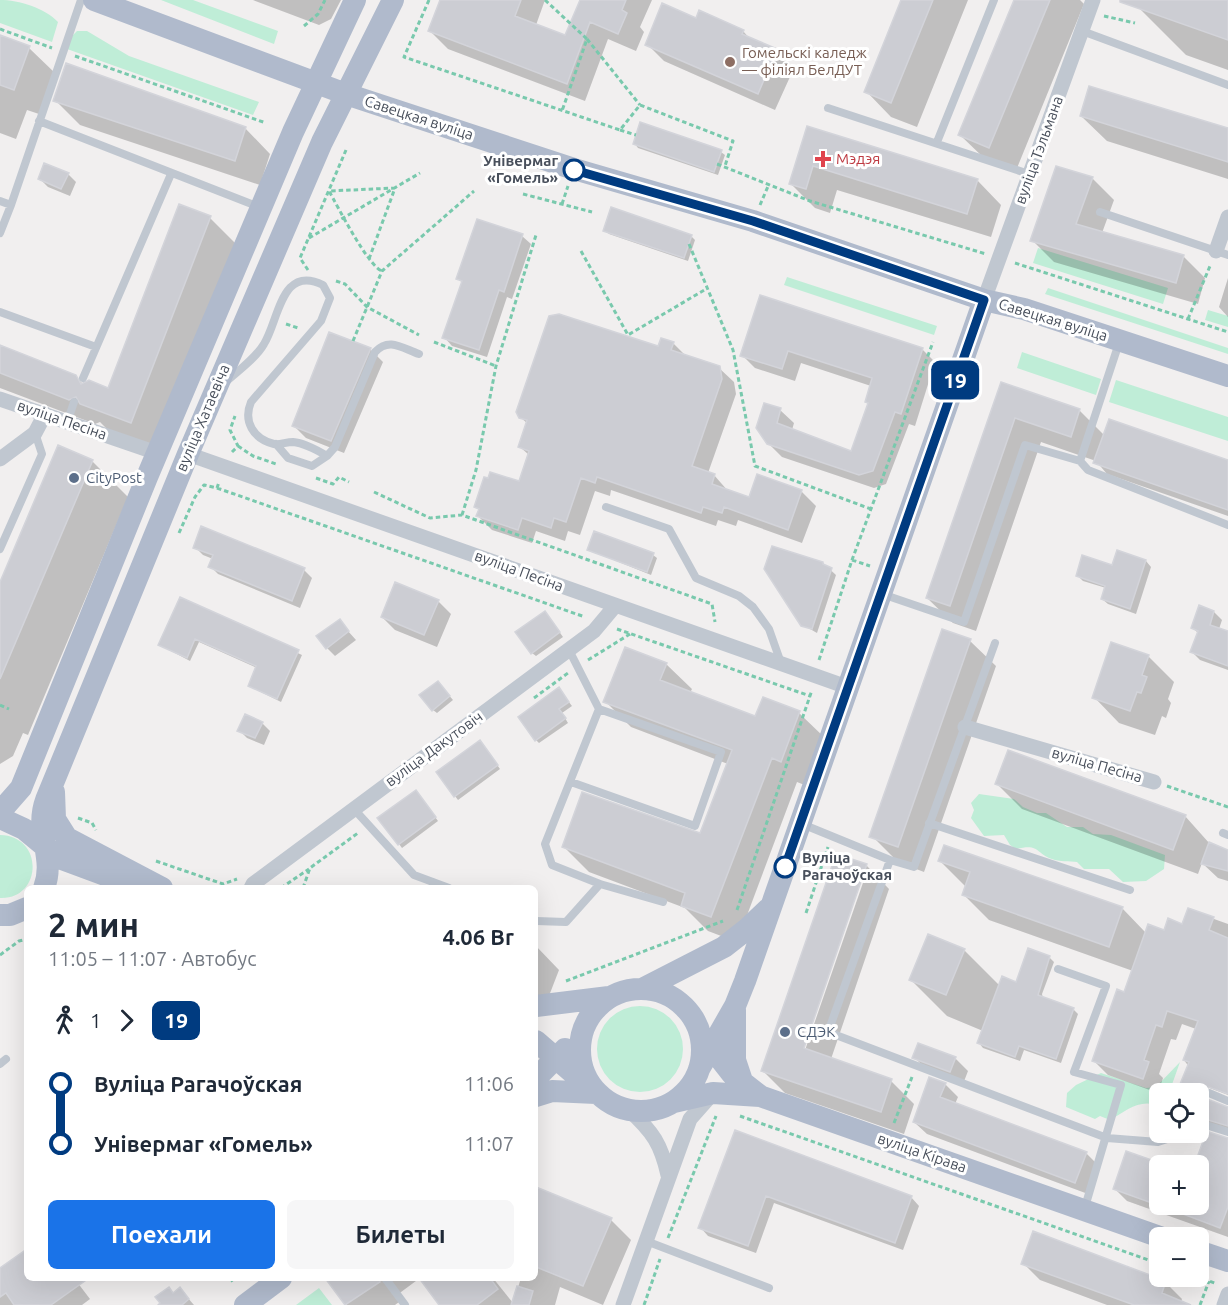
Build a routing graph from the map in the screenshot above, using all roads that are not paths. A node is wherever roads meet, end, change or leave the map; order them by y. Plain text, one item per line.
1 (81, 0) edge
2 (94, 0) edge
3 (355, 0) edge
4 (393, 0) edge
5 (994, 0) edge
6 (1093, 0) edge
7 (1082, 31) junction
8 (315, 83) junction
9 (1228, 85) edge
10 (346, 94) junction
11 (828, 108) dead end
12 (39, 121) junction
13 (937, 142) junction
14 (171, 174) junction
15 (1029, 174) junction
16 (0, 201) edge
17 (11, 205) junction
18 (261, 207) junction
19 (1100, 212) dead end
20 (1228, 217) edge
21 (0, 233) edge
22 (1222, 253) edge
23 (984, 300) junction
24 (0, 312) edge
25 (1120, 341) junction
26 (96, 347) junction
27 (419, 354) dead end
28 (1228, 376) edge
29 (83, 378) dead end
30 (213, 394) junction
31 (0, 399) edge
32 (74, 402) dead end
33 (45, 414) junction
34 (68, 420) junction
35 (35, 433) junction
36 (276, 444) junction
37 (157, 453) junction
38 (188, 454) junction
39 (327, 456) junction
40 (0, 459) edge
41 (1080, 461) junction
42 (606, 507) dead end
43 (1228, 525) edge
44 (0, 549) edge
45 (882, 594) junction
46 (615, 606) junction
47 (995, 643) dead end
48 (569, 650) junction
49 (782, 664) junction
50 (849, 688) junction
51 (599, 709) junction
52 (965, 727) junction
53 (54, 782) junction
54 (571, 782) junction
55 (1154, 782) road end
56 (353, 808) junction
57 (0, 812) edge
58 (0, 818) edge
59 (929, 822) junction
60 (801, 824) junction
61 (44, 846) junction
62 (890, 860) junction
63 (246, 884) edge
64 (600, 884) junction
65 (45, 885) edge
66 (129, 885) edge
67 (156, 885) edge
68 (441, 885) edge
69 (1130, 890) dead end
70 (663, 902) dead end
71 (771, 906) junction
72 (24, 909) edge
73 (0, 915) edge
74 (538, 921) edge
75 (1058, 969) dead end
76 (644, 988) junction
77 (609, 997) junction
78 (538, 1006) edge
79 (735, 1006) junction
80 (581, 1033) junction
81 (706, 1041) junction
82 (538, 1043) edge
83 (555, 1058) junction
84 (538, 1076) edge
85 (751, 1090) junction
86 (596, 1093) junction
87 (1209, 1093) dead end
88 (538, 1095) edge
89 (716, 1101) junction
90 (1228, 1101) edge
91 (674, 1102) junction
92 (629, 1110) junction
93 (1209, 1126) edge
94 (1228, 1132) edge
95 (1107, 1138) junction
96 (1149, 1141) edge
97 (668, 1175) junction
98 (1085, 1209) junction
99 (1149, 1233) edge
100 (646, 1241) junction
101 (1209, 1255) edge
102 (1228, 1261) edge
103 (277, 1281) edge
104 (387, 1281) edge
105 (769, 1288) dead end
106 (1223, 1289) edge
107 (245, 1305) edge
108 (405, 1305) edge
109 (623, 1305) edge
110 (1224, 1305) edge

1 - 12 lane
2 - 8 main road, Савецкая вуліца
3 - 8 main road, вуліца Хатаевіча
4 - 10 main road, вуліца Хатаевіча
5 - 13 lane
6 - 7 street, вуліца Тэльмана
7 - 9 lane
7 - 15 street, вуліца Тэльмана
8 - 10 main road, Савецкая вуліца
8 - 18 main road, вуліца Хатаевіча
10 - 23 main road, Савецкая вуліца
10 - 30 main road, вуліца Хатаевіча
11 - 13 lane
12 - 14 lane
12 - 17 lane
13 - 15 lane
14 - 18 lane
14 - 26 lane
15 - 23 street, вуліца Тэльмана
16 - 17 lane
17 - 21 lane
18 - 37 main road, вуліца Хатаевіча
19 - 22 lane
20 - 22 street
23 - 25 main road, Савецкая вуліца
23 - 45 main road
24 - 26 lane
25 - 28 main road, Савецкая вуліца
25 - 41 lane
26 - 29 lane
27 - 39 lane
30 - 36 lane
30 - 38 main road, вуліца Хатаевіча
31 - 33 street, вуліца Песіна
32 - 34 lane
33 - 34 street, вуліца Песіна
33 - 35 street
34 - 37 street, вуліца Песіна
35 - 40 street
35 - 44 lane
36 - 39 lane
36 - 39 lane
37 - 57 main road, вуліца Хатаевіча
38 - 46 street, вуліца Песіна
38 - 53 main road, вуліца Хатаевіча
41 - 43 lane
41 - 45 lane
42 - 49 lane
45 - 50 main road
46 - 48 street, вуліца Дакутовіч
46 - 49 street, вуліца Песіна
47 - 52 lane
48 - 51 lane
48 - 56 street, вуліца Дакутовіч
49 - 50 street, вуліца Песіна
50 - 60 main road
51 - 54 lane
51 - 54 lane
52 - 55 street, вуліца Песіна
52 - 59 lane
53 - 61 main road, вуліца Хатаевіча
53 - 67 main road
54 - 64 lane
56 - 63 street, вуліца Дакутовіч
56 - 68 lane
58 - 61 main road
59 - 62 lane
59 - 69 lane
60 - 62 lane
60 - 71 main road
61 - 65 main road, вуліца Хатаевіча
61 - 66 main road
62 - 95 lane
64 - 70 lane
64 - 74 lane
71 - 76 main road
71 - 79 main road
72 - 73 main road
75 - 95 lane
76 - 77 main road
76 - 81 main road
77 - 78 main road
77 - 80 main road
79 - 81 main road
79 - 85 main road
80 - 83 main road
80 - 86 main road
81 - 85 main road
81 - 91 main road
82 - 83 main road
83 - 84 main road
83 - 86 main road
85 - 89 main road, вуліца Кірава
85 - 98 main road, вуліца Кірава
86 - 88 main road
86 - 92 main road
87 - 90 lane
89 - 91 main road, вуліца Кірава
89 - 97 street
91 - 92 main road
92 - 97 street
93 - 94 lane
95 - 96 lane
95 - 98 lane
97 - 100 street
98 - 99 main road, вуліца Кірава
100 - 105 lane
100 - 109 street
101 - 102 main road
103 - 107 main road
104 - 108 lane
106 - 110 street

